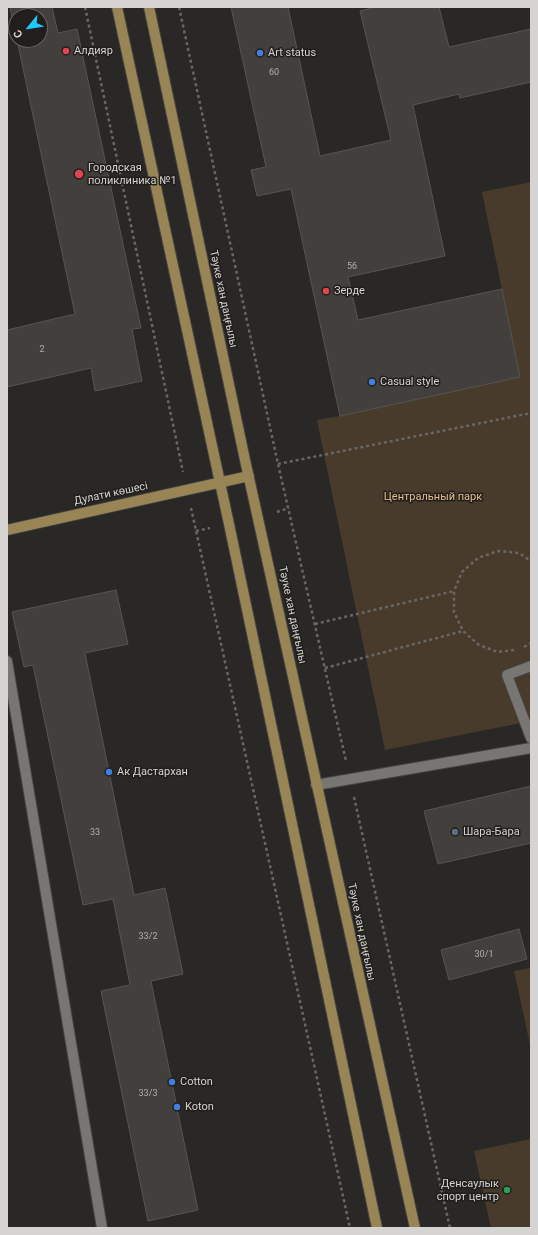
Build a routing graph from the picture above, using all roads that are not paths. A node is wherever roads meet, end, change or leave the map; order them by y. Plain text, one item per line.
1 (117, 7) edge
2 (149, 7) edge
3 (249, 476) junction
4 (219, 482) junction
5 (7, 530) edge
6 (7, 661) edge
7 (531, 666) edge
8 (531, 738) edge
9 (531, 748) edge
10 (316, 785) junction
11 (102, 1228) edge
12 (377, 1228) edge
13 (415, 1228) edge

1 - 4 main road
2 - 3 main road, Тәуке хан даңғылы
3 - 4 main road, Дулати көшесі
3 - 10 main road, Тәуке хан даңғылы
4 - 5 main road, Дулати көшесі
4 - 12 main road
6 - 11 street
7 - 8 street
9 - 10 street
10 - 13 main road, Тәуке хан даңғылы

